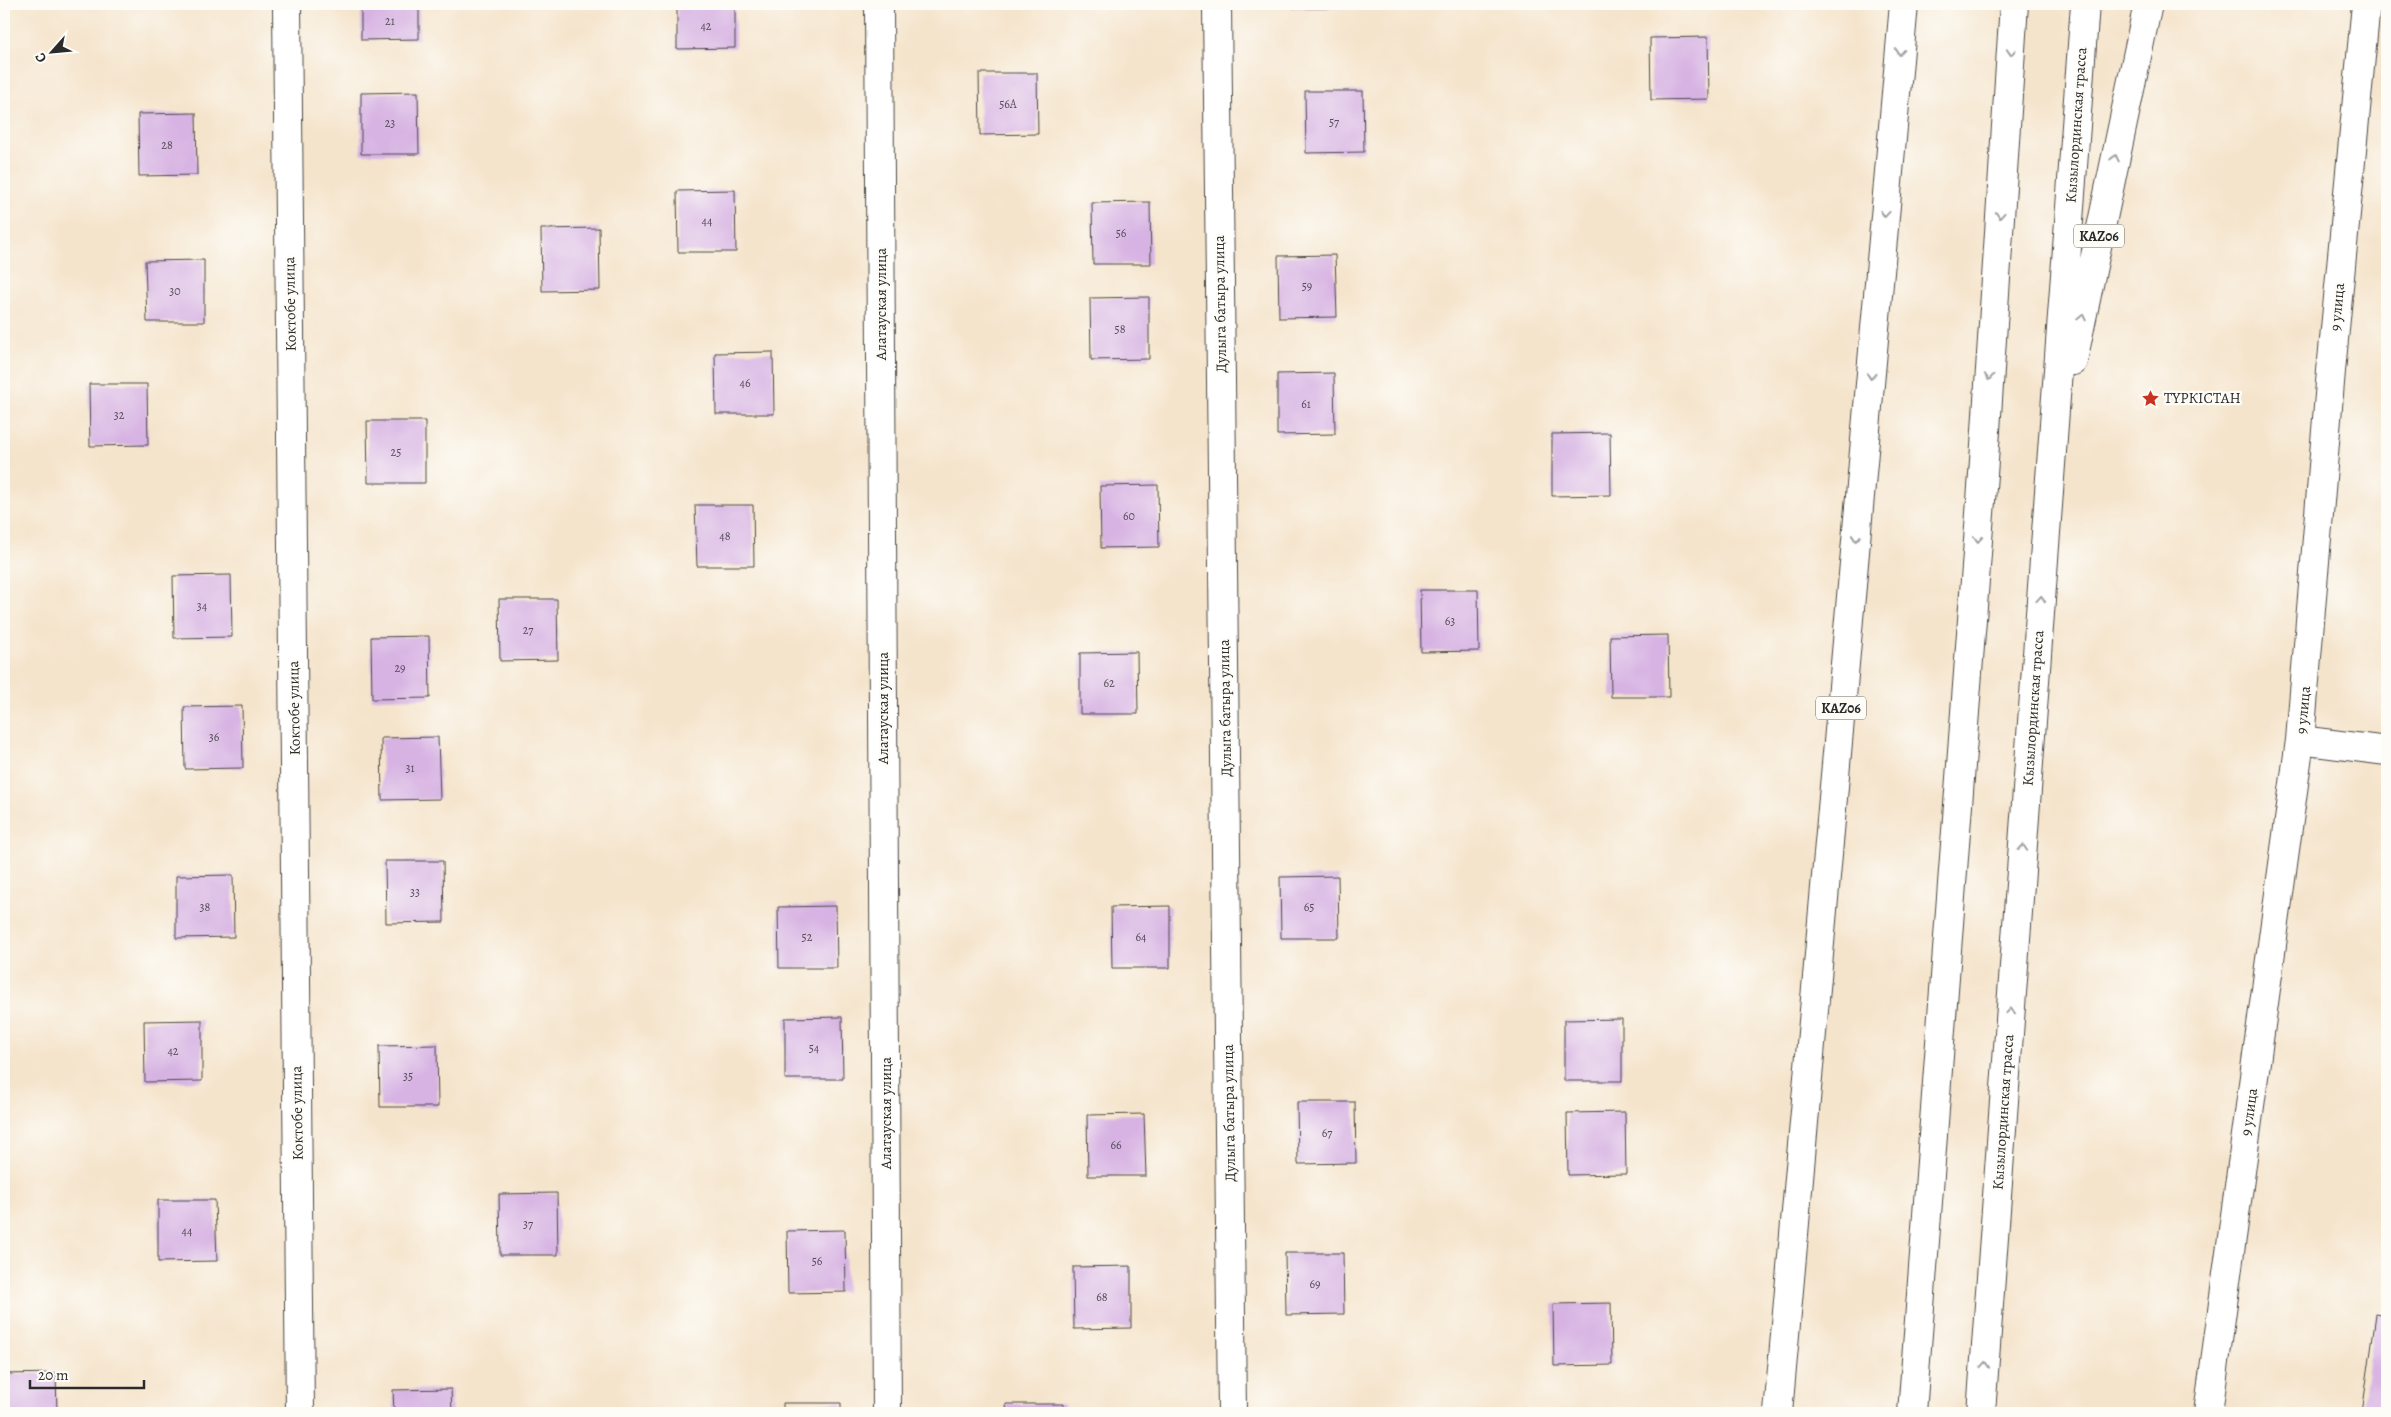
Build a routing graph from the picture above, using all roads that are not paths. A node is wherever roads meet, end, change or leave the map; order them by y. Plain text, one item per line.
1 (287, 4) edge
2 (879, 4) edge
3 (1217, 4) edge
4 (1904, 4) edge
5 (2014, 4) edge
6 (2085, 4) edge
7 (2148, 4) edge
8 (2366, 4) edge
9 (2050, 468) junction
10 (2300, 740) junction
11 (2387, 751) edge
12 (300, 1413) edge
13 (887, 1413) edge
14 (1232, 1413) edge
15 (1778, 1413) edge
16 (1912, 1413) edge
17 (1982, 1413) edge
18 (2208, 1413) edge

1 - 12 main road, Коктобе улица
2 - 13 main road, Алатауская улица
3 - 14 main road, Дулыга батыра улица
4 -> 15 main road, KАZ06
5 -> 16 main road
6 - 9 main road, Кызылординская трасса / KАZ06
9 -> 7 main road, KАZ06
8 - 10 main road, 9 улица
17 -> 9 main road, Кызылординская трасса / KАZ06
10 - 11 main road
10 - 18 main road, 9 улица

